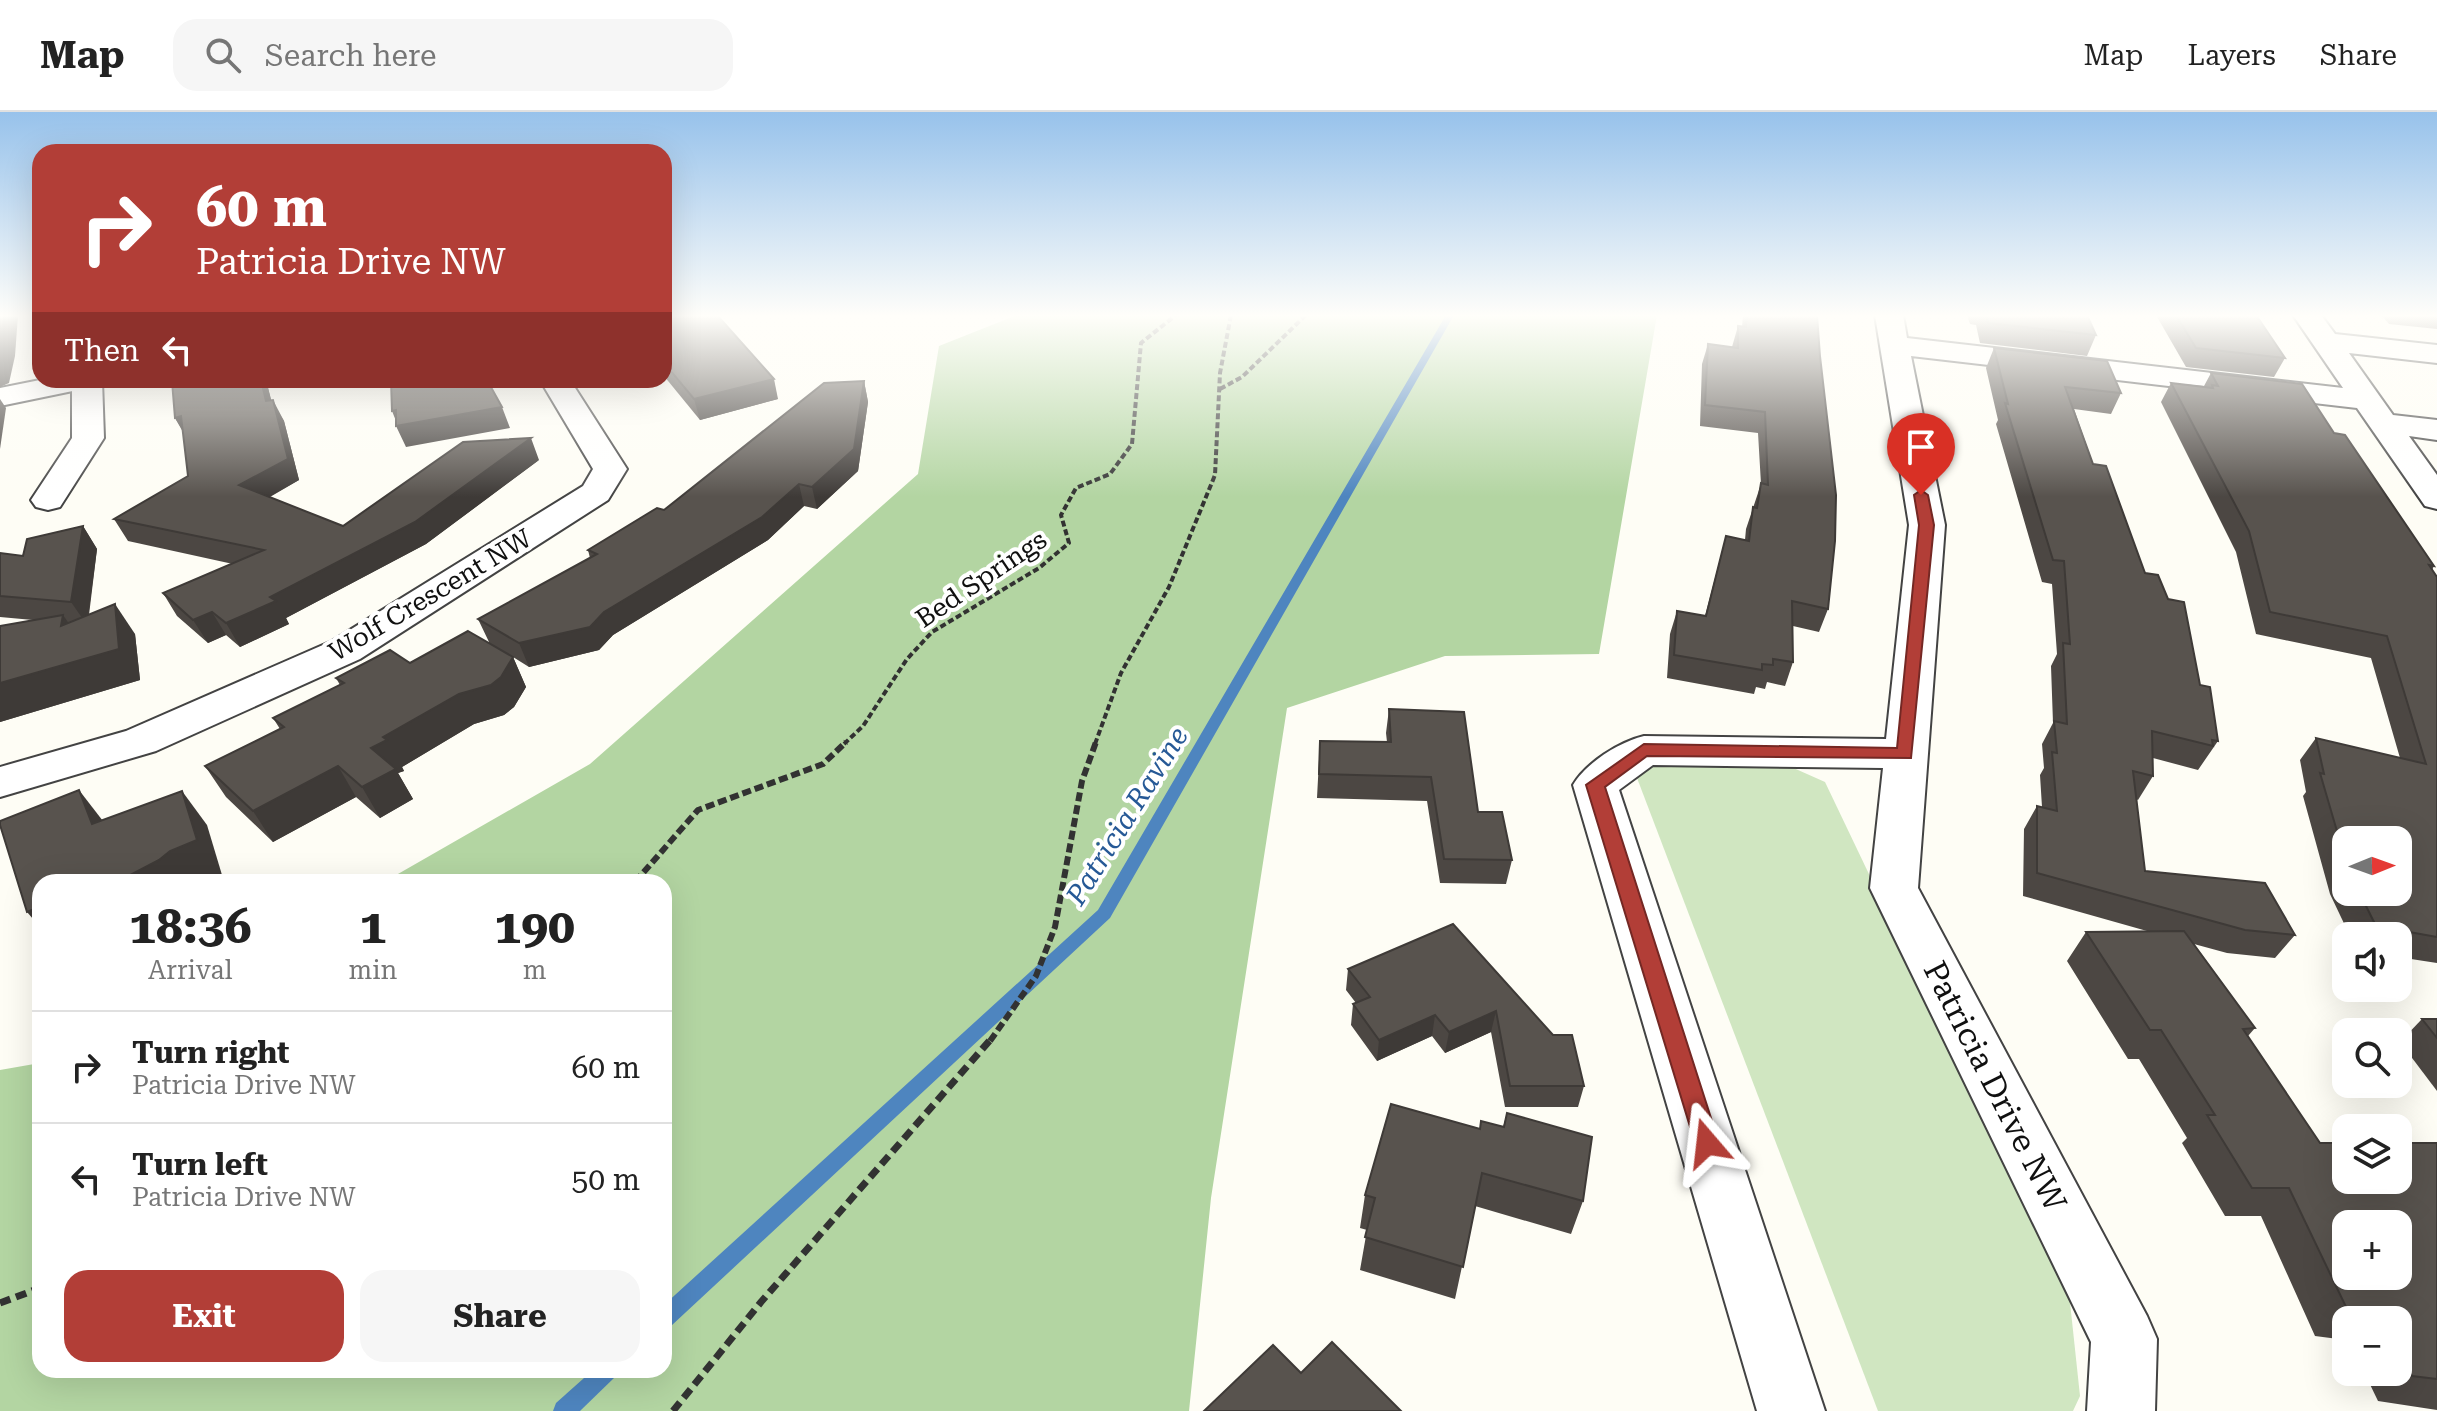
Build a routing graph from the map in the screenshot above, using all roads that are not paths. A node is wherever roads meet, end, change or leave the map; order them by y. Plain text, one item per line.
1 (1900, 376) edge
2 (2161, 376) edge
3 (2351, 376) edge
4 (46, 388) edge
5 (86, 388) edge
6 (560, 388) edge
7 (0, 397) edge
8 (2376, 412) junction
9 (2437, 430) edge
10 (2437, 499) edge
11 (48, 500) dead end
12 (1905, 754) junction
13 (0, 782) edge
14 (1791, 1411) edge
15 (2121, 1411) edge

1 - 12 street, Patricia Drive NW
2 - 8 street
3 - 8 street
4 - 7 street
5 - 11 street
6 - 13 street, Wolf Crescent NW
8 - 9 street
8 - 10 street
12 - 14 street
12 - 15 street, Patricia Drive NW

